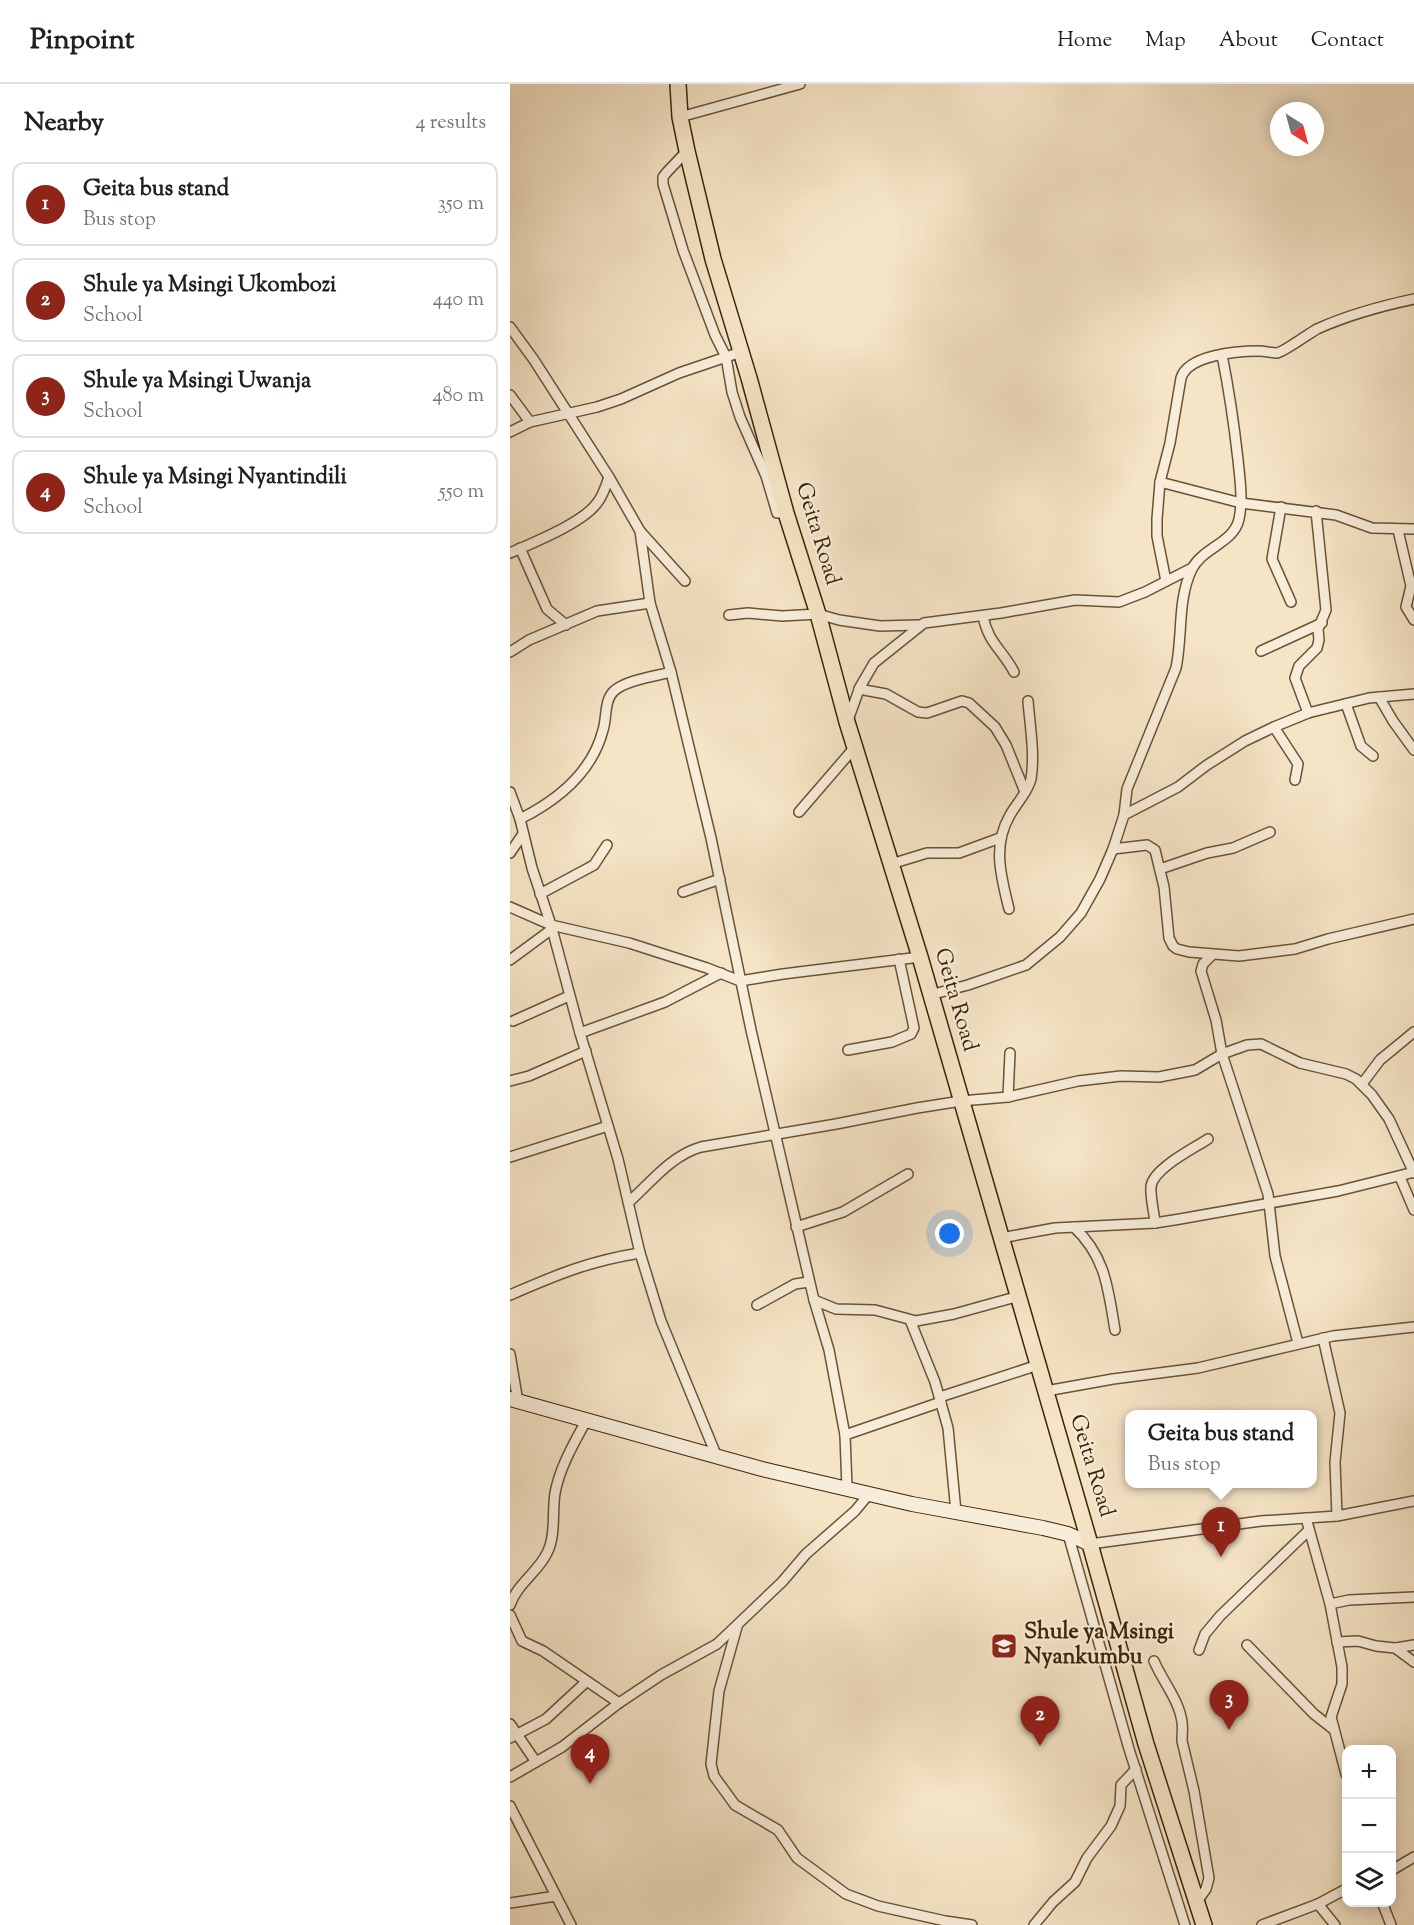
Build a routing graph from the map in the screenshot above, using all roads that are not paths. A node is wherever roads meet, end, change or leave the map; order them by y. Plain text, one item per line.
1 (678, 84) edge
2 (800, 84) edge
3 (681, 117) junction
4 (687, 151) junction
5 (1414, 299) edge
6 (510, 327) edge
7 (741, 352) junction
8 (1222, 355) junction
9 (726, 357) junction
10 (510, 395) edge
11 (567, 413) junction
12 (530, 422) junction
13 (510, 432) edge
14 (609, 477) junction
15 (1160, 482) junction
16 (1240, 503) junction
17 (1281, 507) junction
18 (1316, 511) junction
19 (786, 513) junction
20 (1398, 530) junction
21 (1414, 530) edge
22 (640, 531) junction
23 (520, 548) junction
24 (510, 553) edge
25 (1192, 568) junction
26 (685, 581) dead end
27 (1166, 581) junction
28 (1291, 602) dead end
29 (650, 603) junction
30 (818, 614) junction
31 (729, 615) dead end
32 (983, 615) junction
33 (1414, 620) edge
34 (1322, 623) junction
35 (567, 625) junction
36 (919, 626) junction
37 (1261, 651) dead end
38 (510, 652) edge
39 (671, 672) junction
40 (1014, 672) dead end
41 (859, 689) junction
42 (1414, 694) edge
43 (1379, 697) junction
44 (1028, 701) dead end
45 (1346, 704) junction
46 (1308, 713) junction
47 (847, 722) junction
48 (1274, 727) junction
49 (1410, 737) edge
50 (855, 747) junction
51 (1414, 750) edge
52 (1373, 756) dead end
53 (1295, 780) dead end
54 (510, 792) edge
55 (1025, 792) junction
56 (799, 812) dead end
57 (1124, 815) junction
58 (520, 819) junction
59 (1270, 832) dead end
60 (523, 834) junction
61 (1000, 838) junction
62 (607, 844) dead end
63 (1113, 849) junction
64 (510, 853) edge
65 (891, 864) junction
66 (1160, 869) junction
67 (720, 879) junction
68 (683, 892) dead end
69 (540, 894) junction
70 (510, 907) edge
71 (1009, 909) dead end
72 (1414, 919) edge
73 (552, 927) junction
74 (1212, 955) junction
75 (920, 957) junction
76 (898, 959) junction
77 (510, 960) edge
78 (721, 973) junction
79 (740, 981) junction
80 (930, 994) junction
81 (569, 996) junction
82 (513, 1020) dead end
83 (1414, 1032) edge
84 (580, 1033) junction
85 (848, 1050) dead end
86 (586, 1051) junction
87 (1010, 1053) dead end
88 (1222, 1054) junction
89 (510, 1081) edge
90 (1362, 1084) junction
91 (1008, 1097) junction
92 (961, 1101) junction
93 (608, 1126) junction
94 (775, 1135) junction
95 (1208, 1139) dead end
96 (510, 1157) edge
97 (1414, 1173) edge
98 (908, 1174) dead end
99 (1400, 1177) junction
100 (629, 1202) junction
101 (1270, 1202) junction
102 (1414, 1210) edge
103 (1155, 1223) junction
104 (796, 1227) junction
105 (1074, 1227) junction
106 (1001, 1238) junction
107 (640, 1253) junction
108 (809, 1282) junction
109 (510, 1295) edge
110 (1019, 1296) junction
111 (814, 1300) junction
112 (757, 1305) dead end
113 (910, 1320) junction
114 (1414, 1327) edge
115 (1115, 1330) dead end
116 (1323, 1338) junction
117 (1298, 1343) junction
118 (510, 1354) edge
119 (1038, 1365) junction
120 (1046, 1391) junction
121 (941, 1400) junction
122 (514, 1401) edge
123 (586, 1421) junction
124 (845, 1435) junction
125 (717, 1457) junction
126 (847, 1488) junction
127 (869, 1494) junction
128 (1414, 1501) edge
129 (956, 1512) junction
130 (1337, 1516) junction
131 (1306, 1518) junction
132 (1309, 1530) junction
133 (1068, 1534) junction
134 (1090, 1544) junction
135 (1414, 1597) edge
136 (510, 1602) edge
137 (1329, 1604) junction
138 (511, 1618) edge
139 (737, 1626) junction
140 (510, 1636) edge
141 (1336, 1642) junction
142 (1247, 1645) dead end
143 (1414, 1645) edge
144 (1395, 1648) junction
145 (1199, 1650) dead end
146 (1154, 1661) dead end
147 (1414, 1662) edge
148 (586, 1682) junction
149 (619, 1704) junction
150 (510, 1725) edge
151 (1334, 1730) junction
152 (514, 1736) edge
153 (1342, 1757) edge
154 (536, 1762) junction
155 (1136, 1769) junction
156 (510, 1777) edge
157 (510, 1806) edge
158 (1414, 1857) edge
159 (1396, 1868) edge
160 (1342, 1892) edge
161 (556, 1896) junction
162 (1196, 1903) junction
163 (510, 1904) edge
164 (1318, 1904) junction
165 (1384, 1907) edge
166 (571, 1925) edge
167 (972, 1925) edge
168 (1034, 1925) edge
169 (1185, 1925) edge
170 (1204, 1925) edge
171 (1262, 1925) edge
172 (1335, 1925) edge
173 (1391, 1925) edge

1 - 3 highway, Geita Road
2 - 3 street
3 - 4 highway, Geita Road
4 - 7 highway, Geita Road
4 - 9 street
5 - 8 street
6 - 11 street
7 - 9 street
7 - 19 highway, Geita Road
8 - 15 street
8 - 16 street
9 - 11 street
9 - 19 street
10 - 12 street
11 - 12 street
11 - 14 street
12 - 13 street
14 - 22 street
14 - 23 street
15 - 16 street
15 - 27 street
16 - 17 street
16 - 25 street
17 - 18 street
17 - 28 street
18 - 20 street
18 - 34 street
19 - 30 highway, Geita Road
20 - 21 street
20 - 33 street
22 - 26 street
22 - 29 street
23 - 24 street
23 - 35 street
25 - 27 street
25 - 57 street
27 - 32 street
29 - 35 street
29 - 39 street
30 - 31 street
30 - 36 street
30 - 47 highway, Geita Road
32 - 36 street
32 - 40 street
34 - 37 street
34 - 46 street
35 - 38 street
36 - 41 street
39 - 58 street
39 - 67 street
41 - 47 street
41 - 55 street
42 - 43 street
43 - 45 street
43 - 49 street
44 - 55 street
45 - 46 street
45 - 52 street
46 - 48 street
47 - 50 highway, Geita Road
48 - 53 street
48 - 57 street
49 - 51 street
50 - 56 street
50 - 65 highway, Geita Road
54 - 58 street
55 - 61 street
57 - 63 street
58 - 60 street
59 - 66 street
60 - 64 street
60 - 69 street
61 - 65 street
61 - 71 street
62 - 69 street
63 - 66 street
63 - 80 street
65 - 75 highway, Geita Road
66 - 74 street
67 - 68 street
67 - 79 street
69 - 73 street
70 - 73 street
72 - 74 street
73 - 77 street
73 - 78 street
73 - 81 street
74 - 88 street
75 - 76 street
75 - 80 highway, Geita Road
76 - 79 street
76 - 85 street
78 - 79 street
78 - 84 street
79 - 94 street
80 - 92 highway, Geita Road
81 - 82 street
81 - 84 street
83 - 90 street
84 - 86 street
86 - 89 street
86 - 93 street
87 - 91 street
88 - 90 street
88 - 91 street
88 - 101 street
90 - 97 street
91 - 92 street
92 - 94 street
92 - 106 highway, Geita Road
93 - 96 street
93 - 100 street
94 - 100 street
94 - 104 street
95 - 103 street
97 - 99 street
98 - 104 street
99 - 101 street
99 - 102 street
100 - 107 street
101 - 103 street
101 - 117 street
103 - 105 street
104 - 108 street
105 - 106 street
105 - 115 street
106 - 110 highway, Geita Road
107 - 109 street
107 - 125 street
108 - 111 street
108 - 112 street
110 - 113 street
110 - 119 highway, Geita Road
111 - 113 street
111 - 124 street
113 - 121 street
114 - 116 street
116 - 117 street
116 - 130 street
117 - 120 street
118 - 122 street
119 - 120 highway, Geita Road
119 - 121 street
120 - 134 highway, Geita Road
121 - 124 street
121 - 129 street
122 - 123 main road
123 - 125 main road
123 - 136 street
124 - 126 street
125 - 126 main road
126 - 127 main road
127 - 129 main road
127 - 139 street
128 - 130 street
129 - 133 main road
130 - 131 street
131 - 132 street
131 - 134 street
132 - 137 street
132 - 145 street
133 - 134 main road
133 - 155 street
134 - 162 highway, Geita Road
135 - 137 street
137 - 141 street
138 - 140 street
138 - 148 street
139 - 149 street
139 - 167 street
141 - 144 street
141 - 151 street
142 - 151 street
143 - 144 street
144 - 147 street
146 - 162 street
148 - 149 street
148 - 152 street
149 - 154 street
150 - 152 street
151 - 153 street
152 - 154 street
154 - 156 street
155 - 168 street
155 - 169 street
157 - 161 street
158 - 159 street
160 - 164 street
161 - 163 street
161 - 166 street
162 - 170 highway, Geita Road
164 - 171 street
164 - 172 street
165 - 173 street

